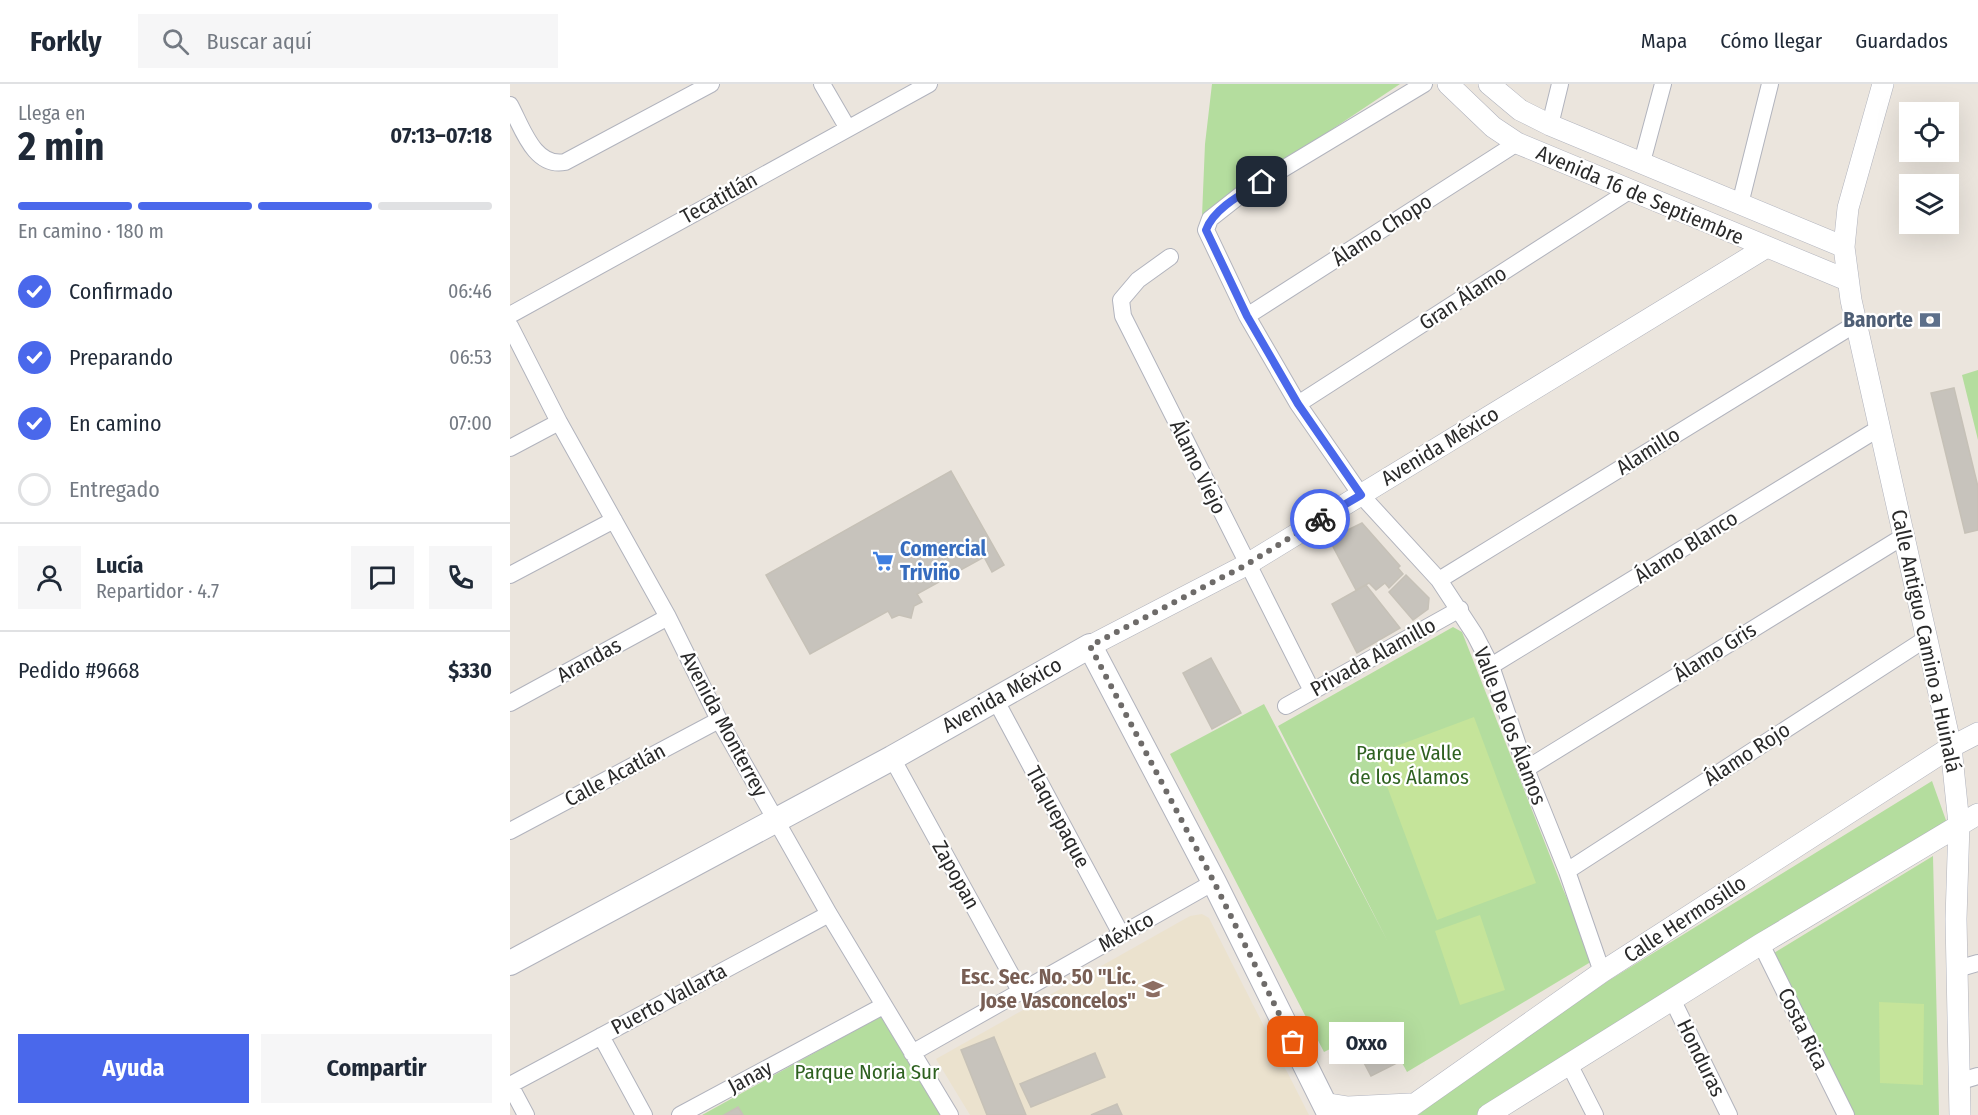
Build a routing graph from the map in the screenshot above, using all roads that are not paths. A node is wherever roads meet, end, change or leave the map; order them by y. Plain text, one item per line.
1 (711, 84) edge
2 (822, 84) edge
3 (929, 84) edge
4 (1424, 84) edge
5 (1448, 84) edge
6 (1489, 84) edge
7 (1560, 84) edge
8 (1663, 84) edge
9 (1770, 84) edge
10 (1883, 84) edge
11 (510, 105) edge
12 (1550, 125) junction
13 (847, 127) junction
14 (1516, 143) junction
15 (1642, 162) junction
16 (1629, 191) junction
17 (1740, 204) junction
18 (1844, 247) junction
19 (1765, 248) junction
20 (1170, 257) dead end
21 (1847, 280) junction
22 (510, 315) edge
23 (1247, 316) junction
24 (1857, 323) junction
25 (510, 326) edge
26 (1298, 404) junction
27 (560, 422) junction
28 (1881, 427) junction
29 (510, 448) edge
30 (1361, 495) junction
31 (614, 520) junction
32 (1904, 536) junction
33 (1246, 565) junction
34 (510, 574) edge
35 (1439, 580) junction
36 (1460, 609) junction
37 (668, 617) junction
38 (1927, 638) junction
39 (1090, 646) junction
40 (1491, 666) junction
41 (1048, 669) junction
42 (1312, 691) junction
43 (1116, 696) junction
44 (995, 699) junction
45 (510, 703) edge
46 (1286, 706) dead end
47 (719, 720) junction
48 (1978, 733) edge
49 (1951, 747) junction
50 (892, 758) junction
51 (1526, 769) junction
52 (1978, 814) edge
53 (776, 819) junction
54 (1959, 824) junction
55 (510, 831) edge
56 (1567, 871) junction
57 (1214, 882) junction
58 (829, 914) junction
59 (1121, 934) junction
60 (1761, 944) junction
61 (510, 963) edge
62 (1978, 963) edge
63 (1957, 969) junction
64 (1602, 972) junction
65 (1020, 991) junction
66 (1673, 1001) junction
67 (883, 1006) junction
68 (601, 1036) junction
69 (912, 1053) junction
70 (1570, 1066) junction
71 (1969, 1079) edge
72 (510, 1085) edge
73 (1326, 1109) edge
74 (1405, 1110) edge
75 (526, 1115) edge
76 (644, 1115) edge
77 (681, 1115) edge
78 (950, 1115) edge
79 (1488, 1115) edge
80 (1595, 1115) edge
81 (1729, 1115) edge
82 (1846, 1115) edge
83 (1960, 1115) edge

1 - 11 street
2 - 13 street
3 - 13 street, Tecatitlán
4 - 23 street, Valle De los Álamos
5 - 14 street, Avenida 16 de Septiembre
6 - 12 street, Avenida 16 de Septiembre
7 - 12 street
8 - 15 street
9 - 17 street
10 - 18 street, Calle Antiguo Camino a Huinalá
12 - 15 street, Avenida 16 de Septiembre
13 - 22 street, Tecatitlán
14 - 16 street, Avenida 16 de Septiembre
14 - 23 street, Álamo Chopo
15 - 17 street, Avenida 16 de Septiembre
16 - 19 street, Avenida 16 de Septiembre
16 - 26 street, Gran Álamo
17 - 18 street, Avenida 16 de Septiembre
18 - 21 street, Calle Antiguo Camino a Huinalá
19 - 21 street, Avenida 16 de Septiembre
19 - 30 street, Avenida México
20 - 33 street, Álamo Viejo
21 - 24 street, Calle Antiguo Camino a Huinalá
23 - 26 street, Valle De los Álamos
24 - 28 street, Calle Antiguo Camino a Huinalá
24 - 35 street, Alamillo
25 - 27 street, Avenida Monterrey
26 - 30 street, Valle De los Álamos
27 - 29 street
27 - 31 street, Avenida Monterrey
28 - 32 street, Calle Antiguo Camino a Huinalá
28 - 40 street, Álamo Blanco
30 - 33 street, Avenida México
30 - 35 street, Valle De los Álamos
31 - 34 street
31 - 37 street, Avenida Monterrey
32 - 38 street, Calle Antiguo Camino a Huinalá
32 - 51 street, Álamo Gris
33 - 39 street, Avenida México
33 - 42 street, Álamo Viejo
35 - 36 street, Valle De los Álamos
36 - 40 street, Valle De los Álamos
36 - 42 street, Privada Alamillo
37 - 45 street, Arandas
37 - 47 street, Avenida Monterrey
38 - 49 street, Calle Antiguo Camino a Huinalá
38 - 56 street, Álamo Rojo
39 - 41 main road, Avenida México
39 - 43 main road
40 - 51 street, Valle De los Álamos
41 - 43 main road
41 - 44 main road, Avenida México
42 - 46 street, Privada Alamillo
43 - 57 main road
44 - 50 main road, Avenida México
44 - 59 street, Tlaquepaque
47 - 53 street, Avenida Monterrey
47 - 55 street, Calle Acatlán
48 - 49 street, Calle Hermosillo
49 - 54 street, Calle Antiguo Camino a Huinalá
49 - 64 street, Calle Hermosillo
50 - 53 main road, Avenida México
50 - 65 street, Zapopan
51 - 56 street, Valle De los Álamos
52 - 54 street
53 - 58 street, Avenida Monterrey
53 - 61 main road, Avenida México
54 - 60 street
54 - 63 street, Calle Antiguo Camino a Huinalá
56 - 64 street, Valle De los Álamos
57 - 59 street, México
57 - 73 main road
58 - 67 street, Avenida Monterrey
58 - 68 street, Puerto Vallarta
59 - 65 street, México
60 - 66 street
60 - 82 street, Costa Rica
62 - 63 street
63 - 71 street, Calle Antiguo Camino a Huinalá
64 - 74 street, Calle Hermosillo
65 - 69 street, México
66 - 70 street
66 - 81 street, Honduras
67 - 69 street, Avenida Monterrey
67 - 77 street, Janay
68 - 72 street, Puerto Vallarta
68 - 76 street
69 - 78 street, Avenida Monterrey
70 - 79 street
70 - 80 street
71 - 83 street, Calle Antiguo Camino a Huinalá
72 - 75 street
73 - 74 street

